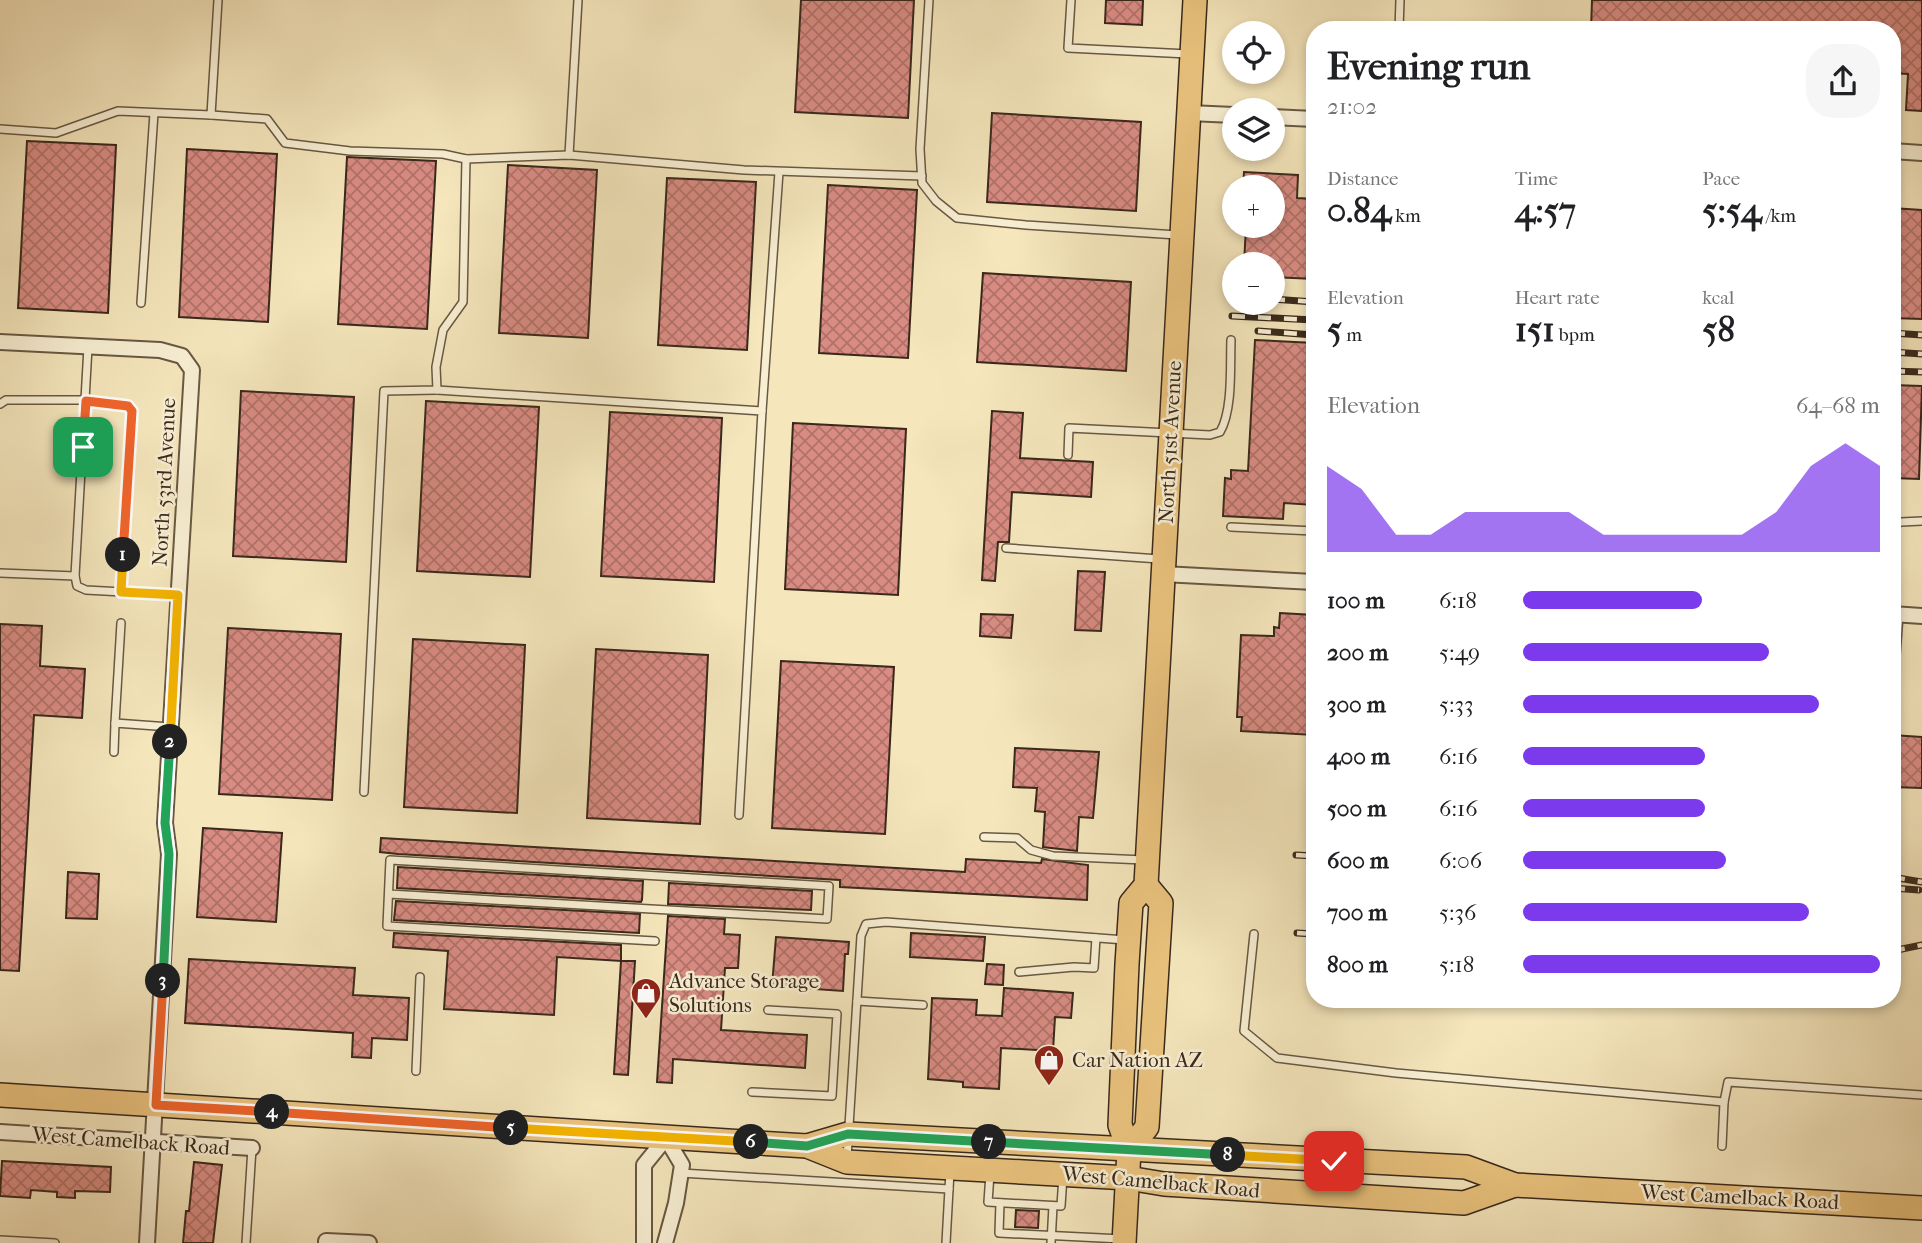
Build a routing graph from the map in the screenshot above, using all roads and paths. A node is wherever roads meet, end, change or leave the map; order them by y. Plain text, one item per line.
1 (219, 0) edge
2 (578, 0) edge
3 (929, 0) edge
4 (1071, 0) edge
5 (1195, 0) edge
6 (1400, 0) edge
7 (1399, 21) edge
8 (1192, 54) junction
9 (153, 113) junction
10 (1189, 113) junction
11 (1222, 114) edge
12 (211, 115) junction
13 (1285, 118) edge
14 (1306, 119) edge
15 (0, 130) edge
16 (1901, 152) edge
17 (1922, 153) edge
18 (569, 155) junction
19 (466, 159) junction
20 (779, 172) junction
21 (922, 176) junction
22 (1182, 235) junction
23 (141, 303) dead end
24 (1231, 340) dead end
25 (0, 342) edge
26 (88, 346) junction
27 (437, 390) junction
28 (86, 401) junction
29 (0, 404) edge
30 (762, 411) junction
31 (1171, 433) junction
32 (1068, 455) dead end
33 (1922, 521) edge
34 (1901, 522) edge
35 (1231, 527) dead end
36 (1306, 531) edge
37 (1006, 548) dead end
38 (1163, 567) junction
39 (0, 573) edge
40 (75, 576) junction
41 (1306, 581) edge
42 (121, 592) junction
43 (178, 595) junction
44 (1901, 614) edge
45 (1922, 616) edge
46 (121, 623) dead end
47 (115, 723) junction
48 (170, 727) junction
49 (114, 752) dead end
50 (364, 792) dead end
51 (739, 815) dead end
52 (984, 837) dead end
53 (1148, 860) junction
54 (1146, 885) junction
55 (388, 894) junction
56 (1254, 934) dead end
57 (1096, 938) junction
58 (1129, 940) junction
59 (655, 941) dead end
60 (1019, 972) dead end
61 (420, 977) dead end
62 (857, 1001) junction
63 (923, 1005) dead end
64 (768, 1010) dead end
65 (416, 1071) dead end
66 (752, 1091) dead end
67 (0, 1095) edge
68 (1922, 1095) edge
69 (1724, 1102) junction
70 (156, 1105) junction
71 (0, 1132) edge
72 (848, 1134) junction
73 (666, 1138) junction
74 (153, 1142) junction
75 (807, 1146) junction
76 (1722, 1146) dead end
77 (252, 1149) joint
78 (1129, 1150) junction
79 (847, 1162) junction
80 (990, 1170) junction
81 (681, 1173) junction
82 (1063, 1174) junction
83 (950, 1178) junction
84 (1128, 1178) junction
85 (1515, 1185) junction
86 (1000, 1203) junction
87 (1053, 1206) junction
88 (1922, 1208) edge
89 (0, 1240) edge
90 (1051, 1240) edge
91 (1092, 1240) edge
92 (1124, 1241) edge
93 (326, 1242) edge
94 (55, 1243) edge
95 (147, 1243) edge
96 (246, 1243) edge
97 (369, 1243) edge
98 (644, 1243) edge
99 (665, 1243) edge
100 (946, 1243) edge

1 - 12 lane
2 - 18 lane
3 - 21 lane
4 - 8 lane
5 - 8 main road, North 51st Avenue
6 - 7 lane
8 - 10 main road, North 51st Avenue
9 - 12 lane
9 - 15 lane
9 - 23 lane
10 - 11 street
10 - 22 main road, North 51st Avenue
12 - 19 lane
13 - 14 street
16 - 17 street
18 - 19 lane
18 - 20 lane
19 - 27 lane
20 - 21 lane
20 - 30 lane
21 - 22 lane
22 - 31 main road, North 51st Avenue
24 - 31 lane
25 - 26 street
26 - 28 lane
26 - 43 street, North 53rd Avenue
27 - 30 lane
27 - 50 lane
28 - 29 lane
28 - 40 lane
28 - 42 lane
30 - 51 lane
31 - 32 lane
31 - 38 main road, North 51st Avenue
33 - 34 lane
35 - 36 lane
37 - 38 lane
38 - 41 street
38 - 53 main road, North 51st Avenue
39 - 40 lane
40 - 42 lane
42 - 43 lane
43 - 48 street, North 53rd Avenue
44 - 45 street
46 - 47 lane
47 - 48 lane
47 - 49 lane
48 - 70 street, North 53rd Avenue
52 - 53 lane
53 - 54 main road, North 51st Avenue
54 - 58 main road, North 51st Avenue
54 - 78 main road
55 - 55 lane
55 - 59 lane
56 - 69 lane
57 - 58 lane
57 - 60 lane
57 - 62 lane
58 - 78 main road, North 51st Avenue
61 - 65 lane
62 - 63 lane
62 - 72 lane
64 - 66 lane
67 - 70 main road, West Camelback Road
68 - 69 lane
69 - 76 lane
70 - 73 main road, West Camelback Road
70 - 74 street, North 53rd Avenue
71 - 74 street, West Camelback Road
72 - 75 main road, West Camelback Road
72 - 78 main road, West Camelback Road
72 - 79 lane
73 - 75 main road, West Camelback Road
73 - 81 street
73 - 98 street
74 - 77 street, West Camelback Road
74 - 95 street, North 53rd Avenue
75 - 79 main road, West Camelback Road
77 - 96 lane, West Camelback Road
78 - 84 main road, North 51st Avenue
78 - 85 main road, West Camelback Road
79 - 83 main road, West Camelback Road
80 - 82 main road, West Camelback Road
80 - 83 main road, West Camelback Road
80 - 86 lane
81 - 83 lane
81 - 99 street
82 - 84 main road, West Camelback Road
82 - 87 lane
83 - 100 lane
84 - 85 main road, West Camelback Road
84 - 92 main road, North 51st Avenue
85 - 88 main road, West Camelback Road
86 - 87 lane
86 - 90 lane
87 - 90 lane
89 - 94 lane
90 - 91 lane
91 - 92 lane
93 - 97 street

